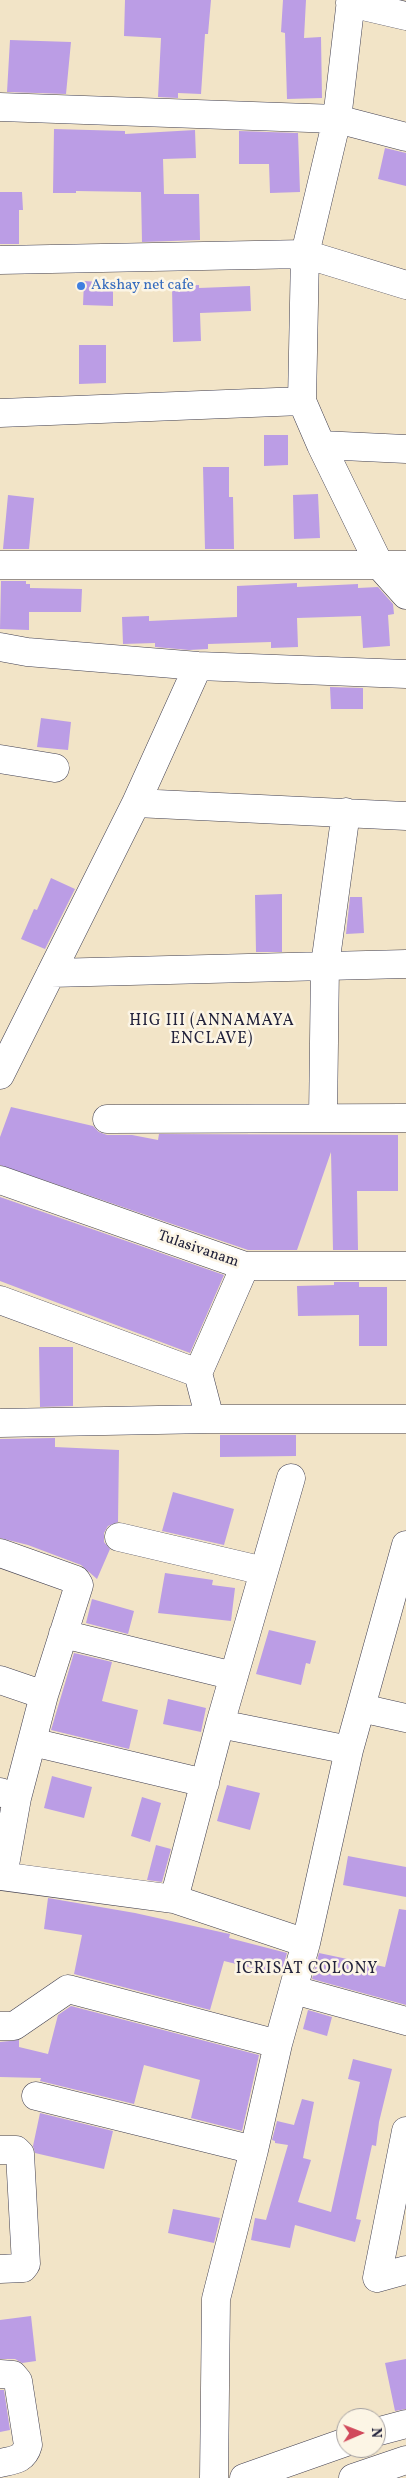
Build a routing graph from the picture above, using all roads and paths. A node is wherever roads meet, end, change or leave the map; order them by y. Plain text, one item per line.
1 (350, 2) edge
2 (406, 16) edge
3 (0, 107) edge
4 (337, 120) junction
5 (406, 137) edge
6 (305, 254) junction
7 (0, 260) edge
8 (406, 285) edge
9 (302, 401) junction
10 (0, 413) edge
11 (321, 445) junction
12 (406, 449) edge
13 (0, 564) edge
14 (393, 566) edge
15 (406, 595) edge
16 (0, 647) edge
17 (198, 666) junction
18 (406, 674) edge
19 (0, 759) edge
20 (55, 768) dead end
21 (136, 803) junction
22 (346, 812) junction
23 (406, 816) edge
24 (406, 964) edge
25 (326, 965) junction
26 (51, 973) junction
27 (0, 1076) edge
28 (323, 1118) junction
29 (406, 1118) edge
30 (107, 1119) dead end
31 (0, 1180) edge
32 (245, 1266) junction
33 (406, 1266) edge
34 (0, 1300) edge
35 (198, 1373) junction
36 (210, 1419) junction
37 (406, 1419) edge
38 (0, 1423) edge
39 (290, 1478) dead end
40 (119, 1538) dead end
41 (406, 1545) edge
42 (0, 1553) edge
43 (264, 1571) junction
44 (63, 1634) junction
45 (234, 1676) junction
46 (0, 1680) edge
47 (44, 1695) junction
48 (361, 1708) junction
49 (406, 1718) edge
50 (220, 1724) junction
51 (32, 1742) junction
52 (349, 1750) junction
53 (205, 1783) junction
54 (9, 1795) edge
55 (1, 1876) edge
56 (174, 1900) junction
57 (306, 1943) junction
58 (294, 1990) junction
59 (406, 2021) edge
60 (7, 2026) edge
61 (278, 2044) junction
62 (36, 2096) dead end
63 (404, 2147) edge
64 (0, 2150) edge
65 (254, 2150) junction
66 (0, 2269) edge
67 (406, 2270) edge
68 (0, 2374) edge
69 (406, 2424) edge
70 (386, 2429) edge
71 (336, 2446) edge
72 (406, 2460) edge
73 (0, 2463) edge
74 (214, 2478) edge
75 (244, 2478) edge
76 (353, 2478) edge

1 - 2 street
1 - 4 street
3 - 4 street
4 - 5 street
4 - 6 street
6 - 7 street
6 - 8 street
6 - 9 street
9 - 10 street
9 - 11 street
11 - 12 street
11 - 14 street
13 - 14 street
14 - 15 street
16 - 17 street
17 - 18 street
17 - 21 street
19 - 20 street
21 - 22 street
21 - 26 street
22 - 23 street
22 - 25 street
24 - 25 street
25 - 26 street
25 - 28 street
26 - 27 street
28 - 29 street
28 - 30 street
31 - 32 street, Tulasivanam
32 - 33 street, Tulasivanam
32 - 35 street
34 - 35 street
35 - 36 street
36 - 37 street
36 - 38 street
39 - 43 street
40 - 43 street
41 - 48 street
42 - 44 street
43 - 45 street
44 - 45 street
44 - 47 street
45 - 50 street
46 - 47 street
47 - 51 street
48 - 49 street
48 - 52 street
50 - 52 street
50 - 53 street
51 - 53 street
51 - 54 street
52 - 57 street
53 - 56 street
54 - 55 street
55 - 56 street
56 - 57 street
57 - 58 street
58 - 59 street
58 - 61 street
60 - 61 street
61 - 65 street
62 - 65 street
63 - 67 street
64 - 66 street
65 - 74 street
68 - 73 street
69 - 70 street
71 - 75 street
72 - 76 street

